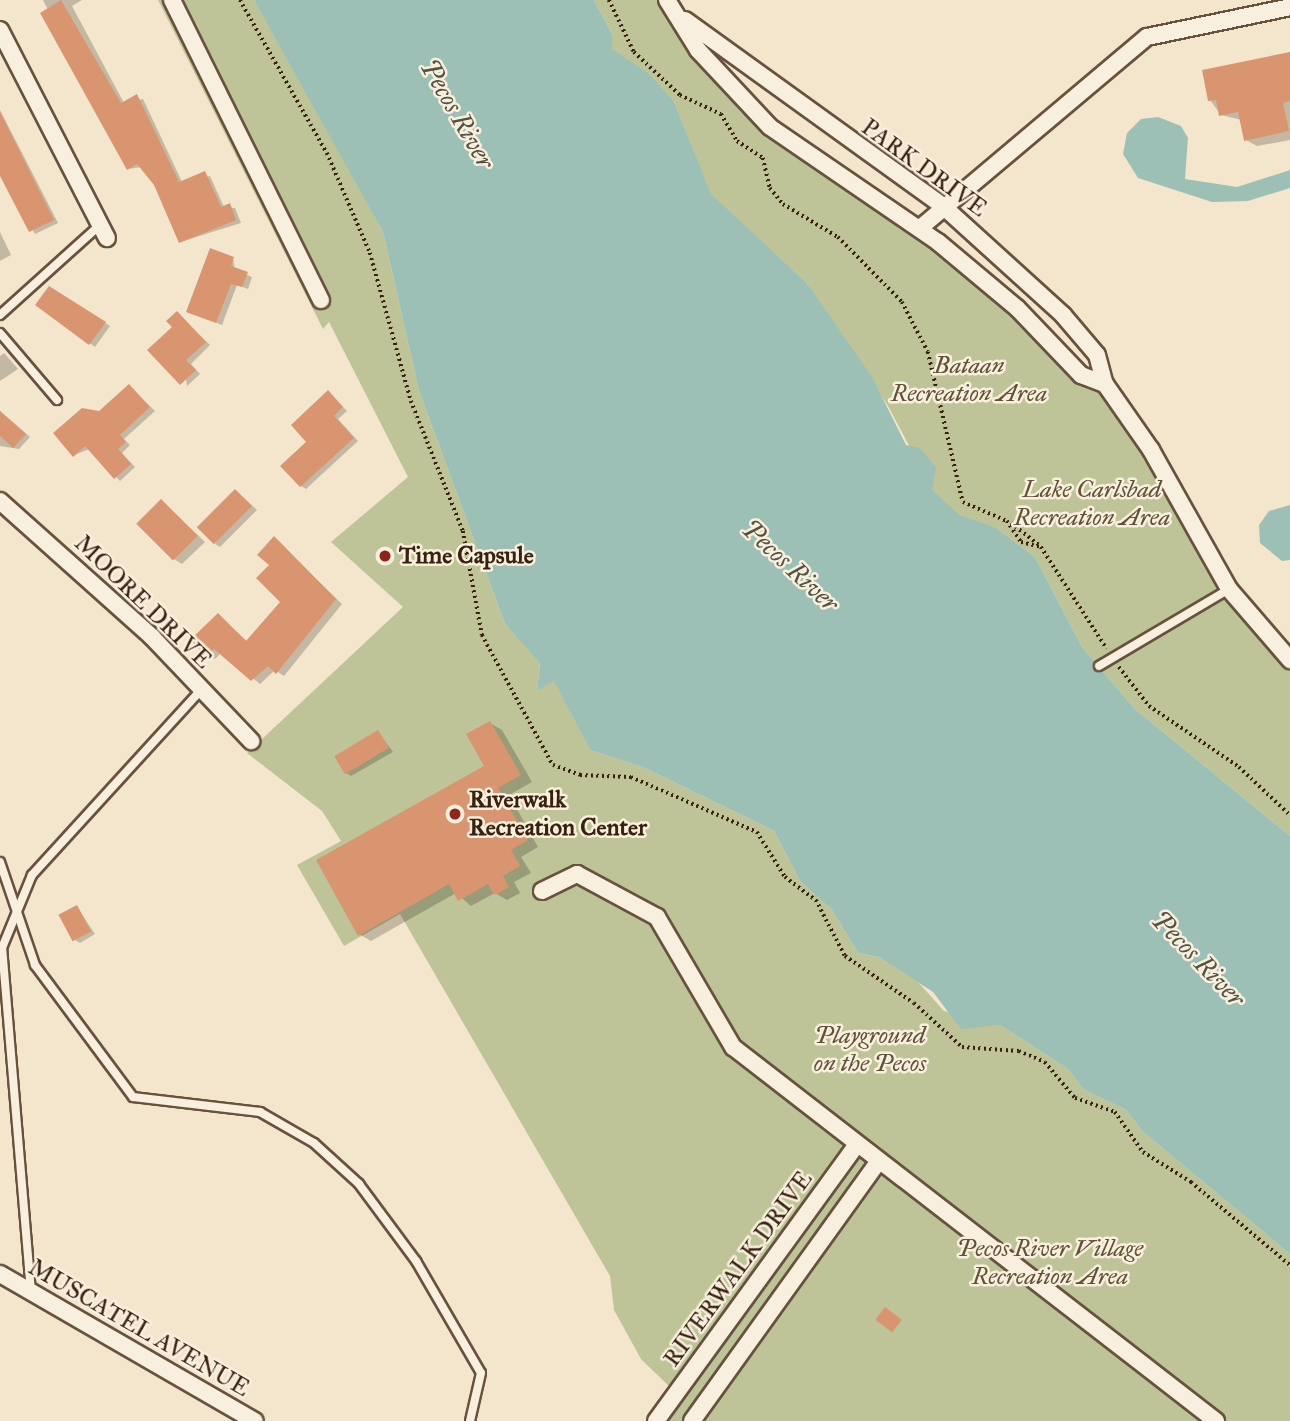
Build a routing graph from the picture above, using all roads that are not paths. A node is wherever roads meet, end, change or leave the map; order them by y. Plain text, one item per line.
1 (172, 0) edge
2 (667, 0) edge
3 (1290, 6) edge
4 (685, 20) junction
5 (0, 30) edge
6 (944, 207) junction
7 (920, 228) junction
8 (104, 231) joint
9 (321, 300) dead end
10 (0, 315) edge
11 (0, 332) edge
12 (1105, 384) junction
13 (57, 400) dead end
14 (0, 501) edge
15 (1229, 589) junction
16 (1290, 660) edge
17 (1099, 666) dead end
18 (201, 690) junction
19 (251, 741) dead end
20 (0, 862) edge
21 (542, 891) dead end
22 (15, 913) junction
23 (857, 1144) junction
24 (879, 1161) junction
25 (0, 1274) edge
26 (32, 1292) junction
27 (684, 1383) junction
28 (706, 1401) junction
29 (254, 1421) edge
30 (470, 1421) edge
31 (656, 1421) edge
32 (692, 1421) edge
33 (1216, 1421) edge

1 - 9 street
2 - 4 street, PARK DRIVE
3 - 6 street
4 - 6 street, PARK DRIVE
4 - 7 street, PARK DRIVE
5 - 8 street
6 - 7 street
6 - 12 street, PARK DRIVE
7 - 12 street, PARK DRIVE
8 - 10 lane
11 - 13 lane
12 - 15 street, PARK DRIVE
14 - 18 street, MOORE DRIVE
15 - 16 street, PARK DRIVE
15 - 17 lane
18 - 19 street, MOORE DRIVE
18 - 22 lane
20 - 22 lane
21 - 23 street
22 - 26 lane
22 - 30 lane
23 - 24 street
23 - 27 street, RIVERWALK DRIVE
24 - 28 street, RIVERWALK DRIVE
24 - 33 street
25 - 26 street, MUSCATEL AVENUE
26 - 29 street, MUSCATEL AVENUE
27 - 28 street
27 - 31 street, RIVERWALK DRIVE
28 - 32 street, RIVERWALK DRIVE

